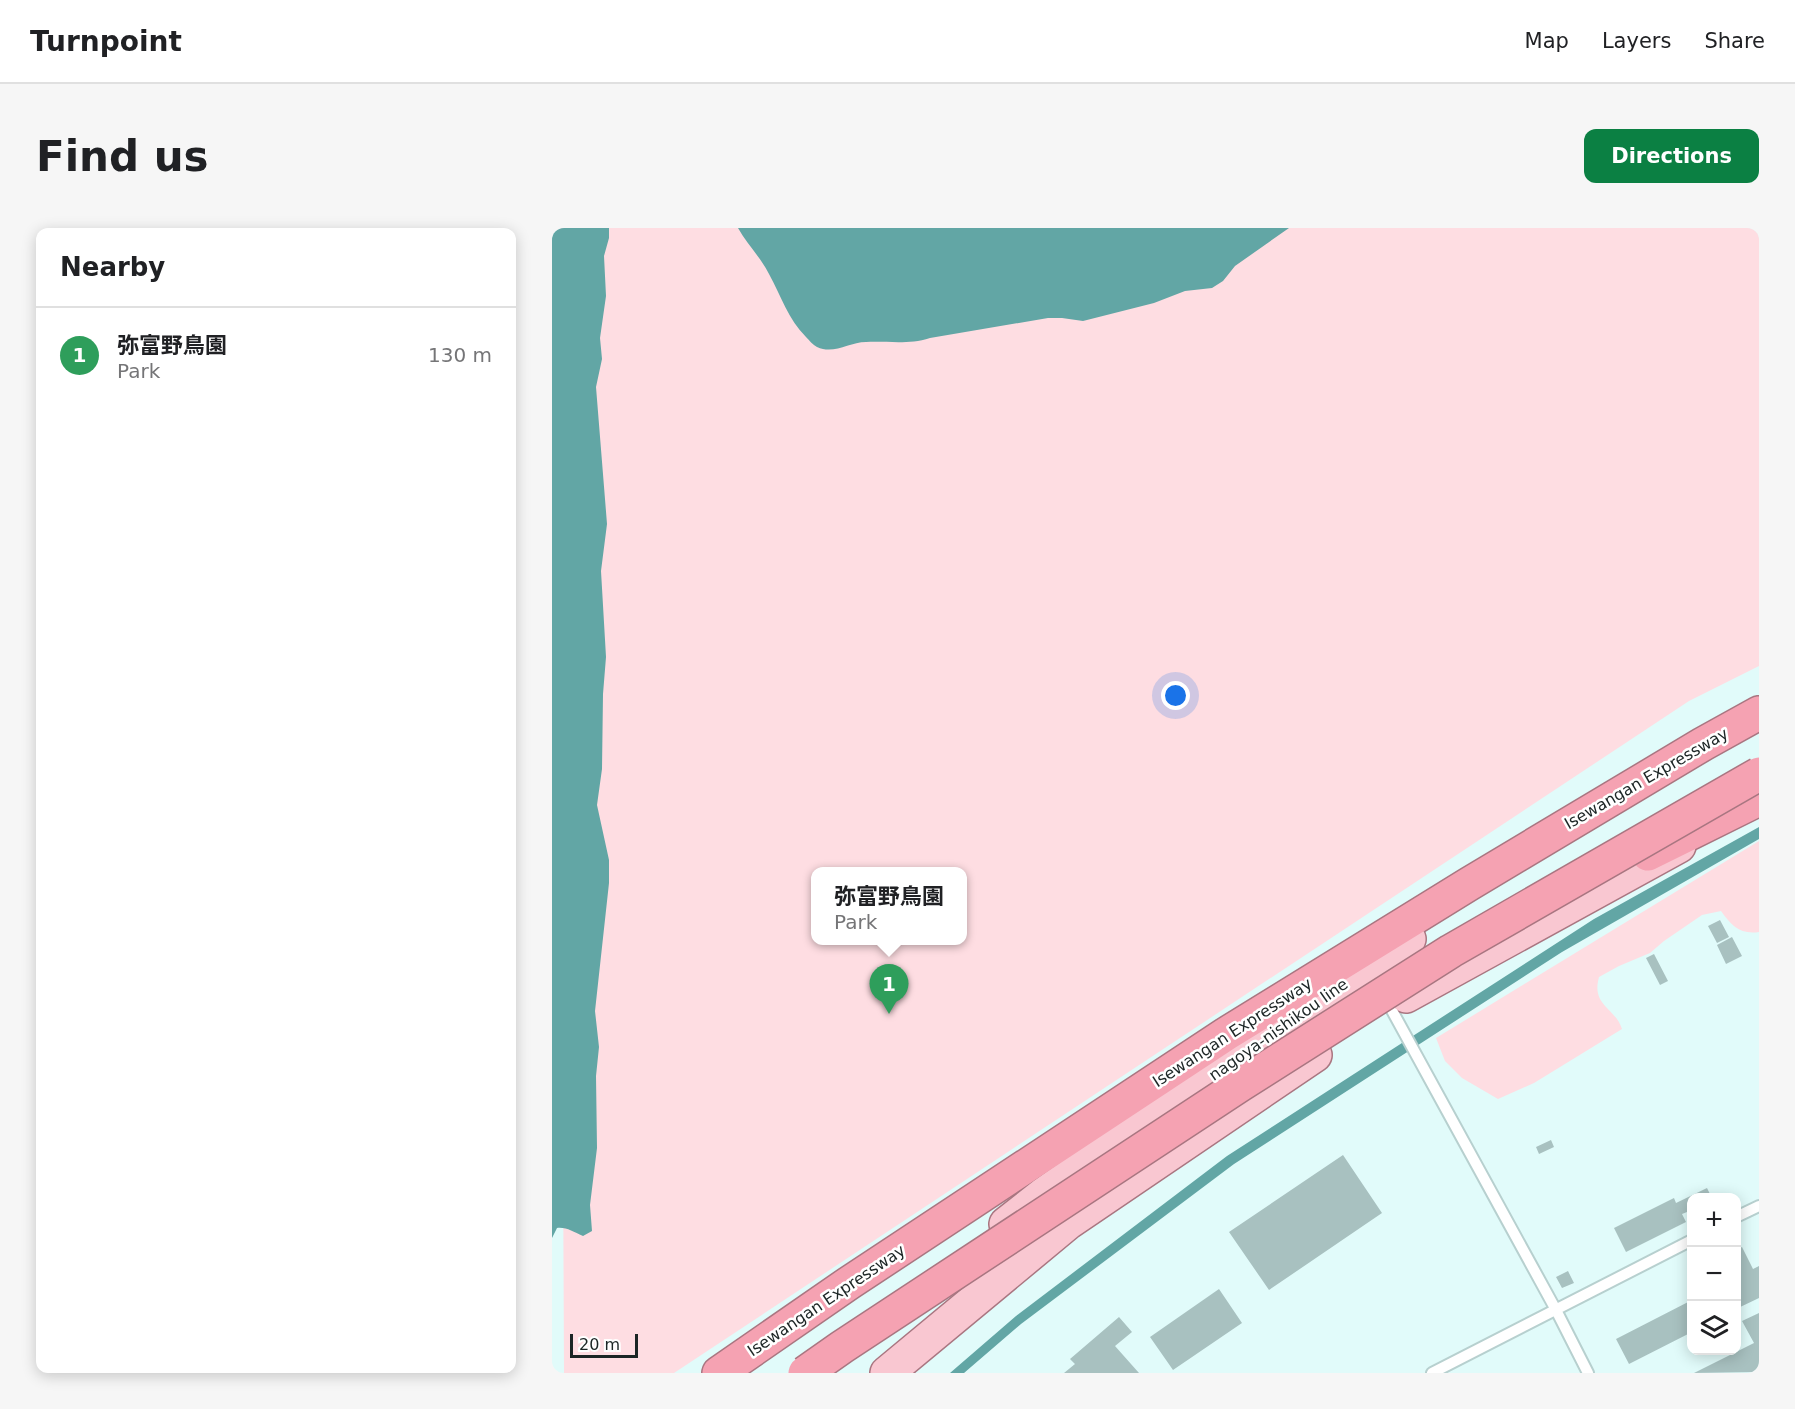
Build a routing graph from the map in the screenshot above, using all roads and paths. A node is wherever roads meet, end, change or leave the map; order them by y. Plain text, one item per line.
1 (1759, 703) edge
2 (1759, 713) edge
3 (1759, 718) edge
4 (1703, 744) junction
5 (1759, 774) edge
6 (1759, 800) edge
7 (1451, 951) junction
8 (1389, 1005) junction
9 (1759, 1206) edge
10 (1741, 1215) edge
11 (1687, 1243) edge
12 (1556, 1310) junction
13 (719, 1373) edge
14 (806, 1373) edge
15 (819, 1373) edge
16 (887, 1373) edge
17 (1432, 1373) edge
18 (1588, 1373) edge

1 - 4 highway
2 - 4 highway, Isewangan Expressway
3 - 15 main road, nagoya-nishikou line
4 - 13 highway, Isewangan Expressway
5 - 7 highway, bridge
6 - 7 highway, bridge
6 - 8 main road
7 - 14 highway, bridge
8 - 12 lane
8 - 16 main road
9 - 10 lane
11 - 12 lane
12 - 17 lane
12 - 18 lane

